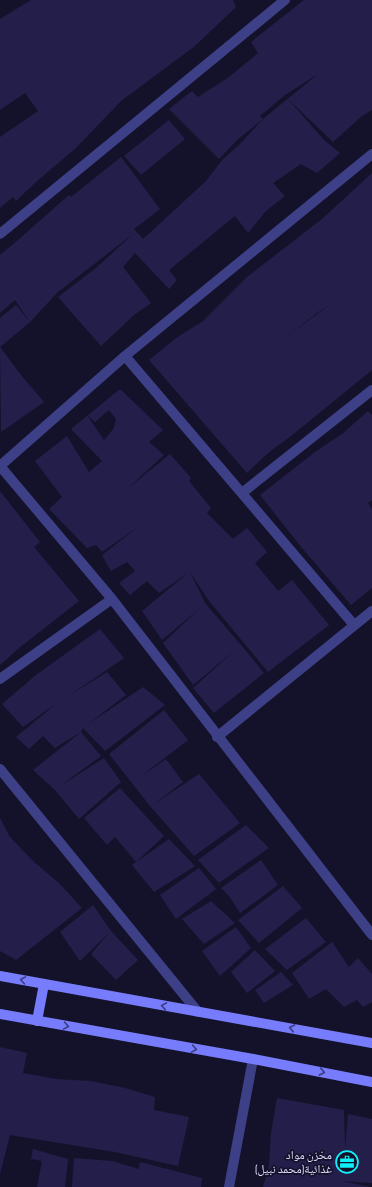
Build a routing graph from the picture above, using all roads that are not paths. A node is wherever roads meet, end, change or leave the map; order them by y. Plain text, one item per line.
1 (285, 0) edge
2 (372, 154) edge
3 (0, 234) edge
4 (125, 356) junction
5 (372, 390) edge
6 (0, 466) edge
7 (242, 493) junction
8 (112, 600) junction
9 (372, 611) edge
10 (354, 625) junction
11 (0, 679) edge
12 (218, 737) junction
13 (0, 769) edge
14 (372, 935) edge
15 (0, 976) edge
16 (44, 984) junction
17 (198, 1012) junction
18 (0, 1014) edge
19 (38, 1021) junction
20 (372, 1043) edge
21 (253, 1059) junction
22 (372, 1082) edge
23 (229, 1187) edge

1 - 3 street
2 - 4 street
4 - 6 street
4 - 7 street
5 - 7 street
6 - 8 street
7 - 10 street
8 - 11 street
8 - 12 street
9 - 10 street
10 - 12 street
12 - 14 street
13 - 17 street
16 -> 15 street
17 -> 16 street
16 - 19 street
20 -> 17 street
18 - 19 street
19 -> 21 street
21 -> 22 street
21 - 23 street

